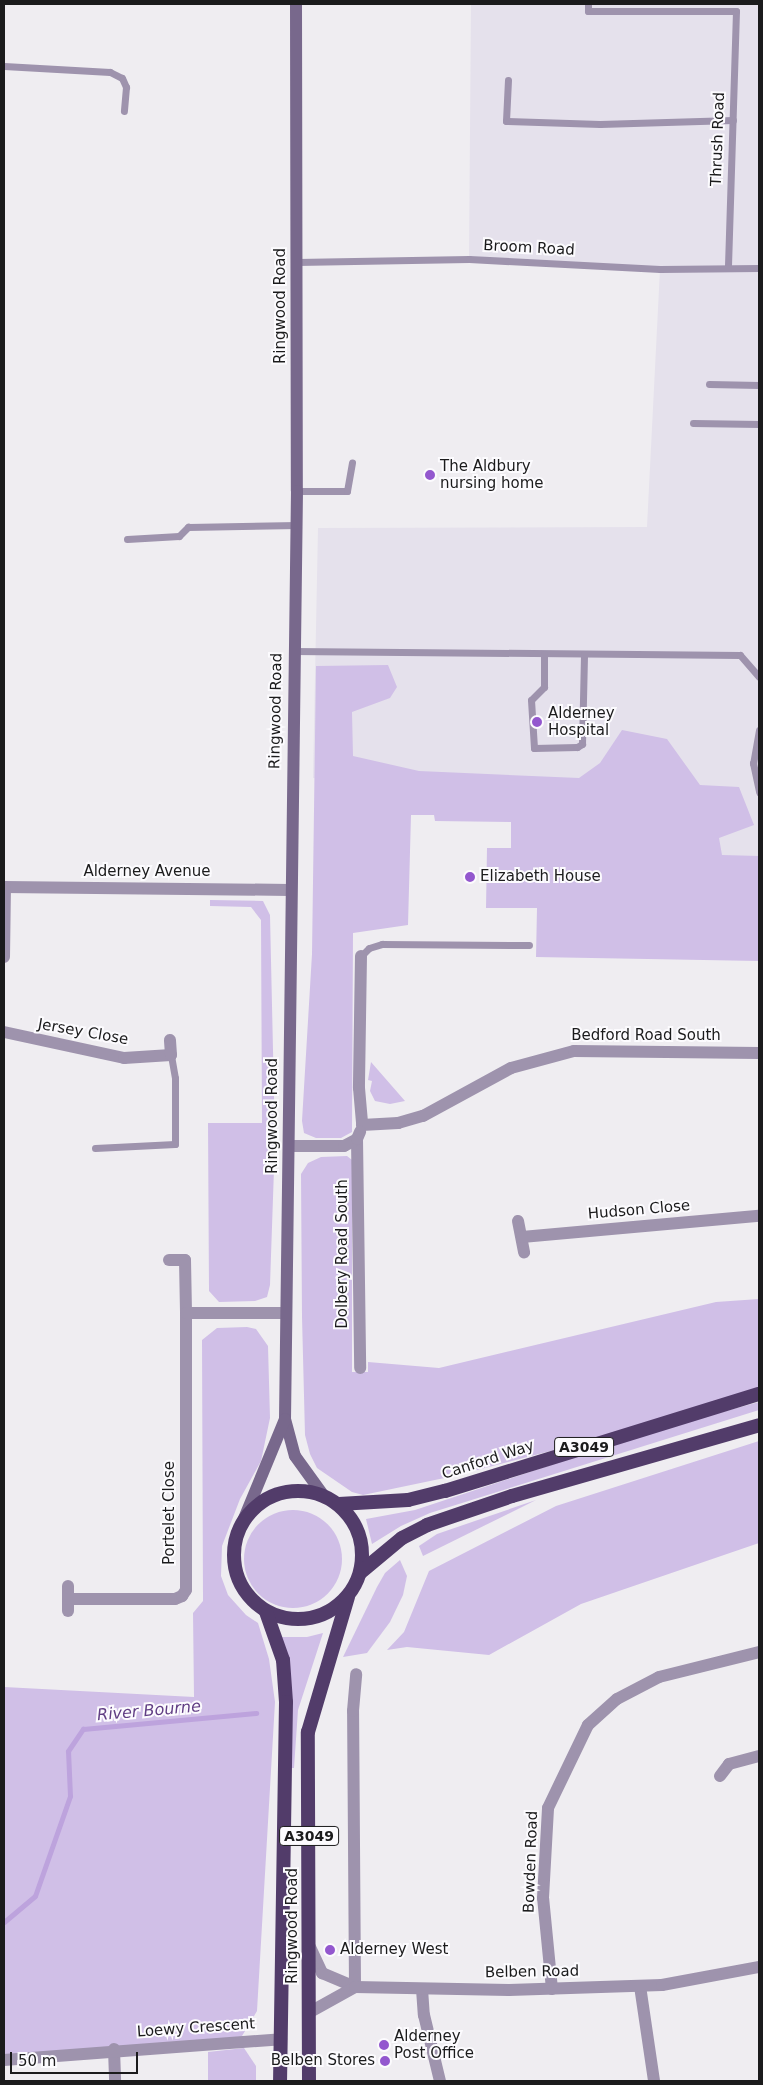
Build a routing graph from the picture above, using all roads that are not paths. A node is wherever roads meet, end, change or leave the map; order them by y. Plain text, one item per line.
1 (296, 4) edge
2 (588, 4) edge
3 (4, 66) edge
4 (508, 80) dead end
5 (124, 111) dead end
6 (732, 120) junction
7 (297, 262) junction
8 (728, 268) junction
9 (759, 268) edge
10 (709, 384) dead end
11 (759, 385) edge
12 (693, 423) dead end
13 (759, 424) edge
14 (352, 462) dead end
15 (297, 491) junction
16 (296, 525) junction
17 (127, 539) dead end
18 (293, 650) junction
19 (544, 654) junction
20 (584, 654) junction
21 (759, 677) edge
22 (759, 730) edge
23 (759, 792) edge
24 (4, 887) edge
25 (290, 890) junction
26 (529, 945) dead end
27 (361, 956) joint
28 (4, 957) edge
29 (4, 1032) edge
30 (170, 1040) dead end
31 (759, 1053) edge
32 (171, 1055) junction
33 (362, 1125) junction
34 (357, 1139) junction
35 (290, 1146) junction
36 (95, 1148) dead end
37 (759, 1216) edge
38 (518, 1221) dead end
39 (522, 1237) junction
40 (524, 1252) dead end
41 (169, 1260) dead end
42 (286, 1312) junction
43 (186, 1313) junction
44 (360, 1368) dead end
45 (759, 1394) edge
46 (285, 1419) junction
47 (759, 1425) edge
48 (324, 1496) junction
49 (339, 1504) junction
50 (243, 1520) junction
51 (361, 1572) junction
52 (348, 1596) junction
53 (68, 1599) dead end
54 (266, 1612) junction
55 (759, 1652) edge
56 (356, 1674) dead end
57 (759, 1756) edge
58 (720, 1776) dead end
59 (310, 1947) junction
60 (759, 1967) edge
61 (640, 1986) junction
62 (355, 1987) junction
63 (422, 1989) junction
64 (552, 1989) junction
65 (310, 2012) junction
66 (281, 2039) junction
67 (114, 2049) junction
68 (4, 2060) edge
69 (115, 2081) edge
70 (280, 2081) edge
71 (309, 2081) edge
72 (440, 2081) edge
73 (654, 2081) edge

1 - 7 main road, Ringwood Road
2 - 6 lane, Thrush Road
3 - 5 lane
4 - 6 lane
6 - 8 lane, Thrush Road
7 - 8 lane, Broom Road
7 - 15 main road, Ringwood Road
8 - 9 lane, Broom Road
10 - 11 lane
12 - 13 lane
14 - 15 lane
15 - 16 main road, Ringwood Road
16 - 17 lane
16 - 18 main road, Ringwood Road
18 - 19 lane
18 - 25 main road, Ringwood Road
19 - 20 lane
19 - 20 lane
20 - 21 lane
22 - 23 lane
24 - 25 street, Alderney Avenue
24 - 28 street
25 - 35 main road, Ringwood Road
26 - 27 lane
27 - 33 street
29 - 32 street, Jersey Close
30 - 32 street
31 - 33 street, Bedford Road South
32 - 36 lane
33 - 34 street
34 - 35 street
34 - 44 street, Dolbery Road South
35 - 42 main road, Ringwood Road
37 - 39 street, Hudson Close
38 - 39 street
39 - 40 street
41 - 43 street, Portelet Close
42 - 43 street
42 - 46 main road, Ringwood Road
43 - 53 street, Portelet Close
45 - 49 highway, Canford Way / A3049
46 - 48 main road, Ringwood Road
46 - 50 main road, Ringwood Road
47 - 51 highway, A3049
48 - 49 highway, A3049
48 - 50 highway, A3049
49 - 51 highway, A3049
50 - 54 highway, A3049
51 - 52 highway, A3049
52 - 54 highway, A3049
52 - 59 highway, Ringwood Road / A3049
54 - 66 highway, Ringwood Road / A3049
55 - 64 street, Bowden Road
56 - 62 street
57 - 58 street
59 - 62 street
59 - 65 highway, Ringwood Road / A3049
60 - 61 street, Belben Road
61 - 64 street, Belben Road
61 - 73 street
62 - 63 street, Belben Road
62 - 65 street
63 - 64 street, Belben Road
63 - 72 street
65 - 71 highway, Ringwood Road / A3049
66 - 67 street, Loewy Crescent
66 - 70 highway, Ringwood Road / A3049
67 - 68 street, Loewy Crescent
67 - 69 street

